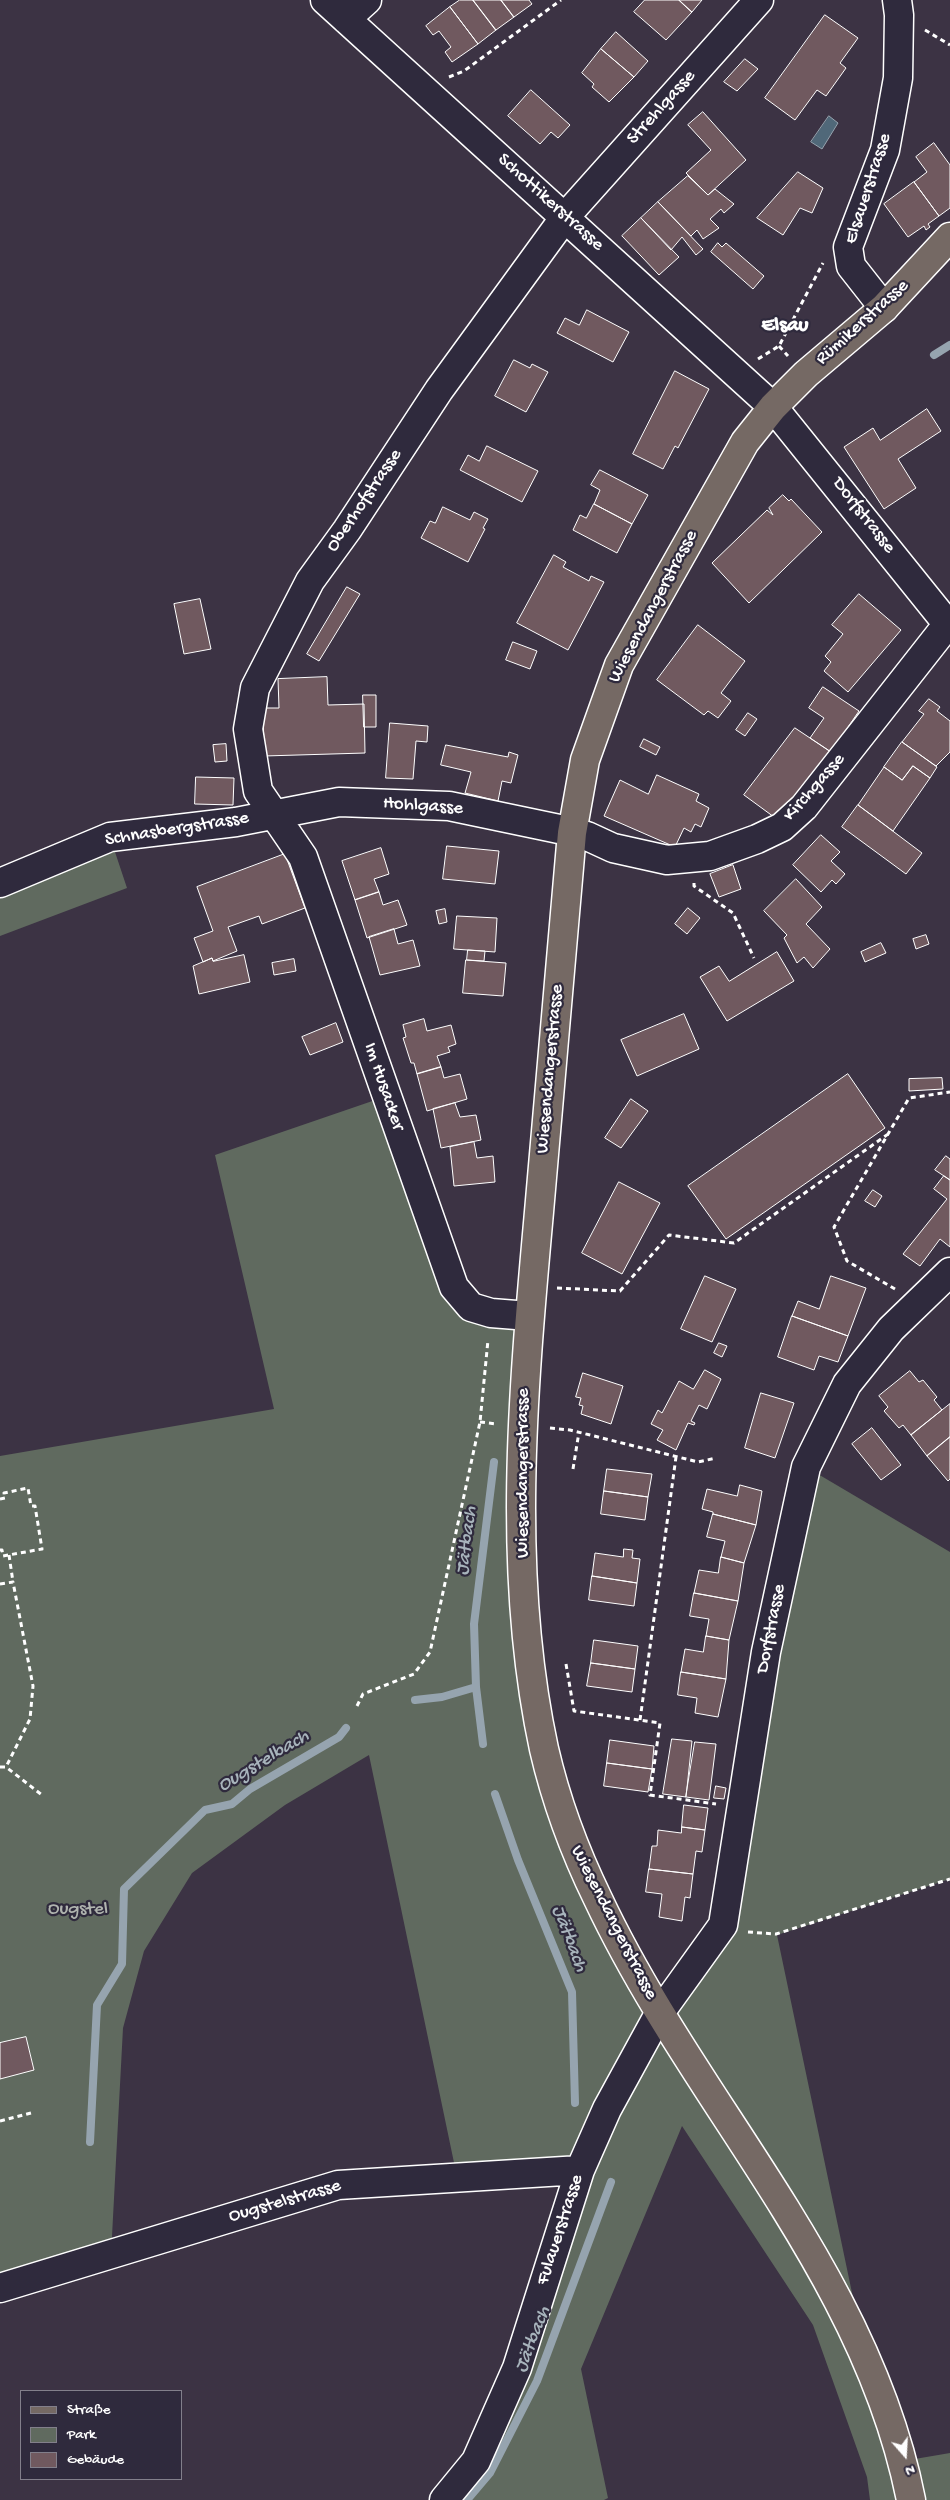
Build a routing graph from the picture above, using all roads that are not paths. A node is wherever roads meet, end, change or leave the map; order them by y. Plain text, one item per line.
1 (325, 0) edge
2 (367, 0) edge
3 (759, 0) edge
4 (897, 0) edge
5 (346, 18) junction
6 (565, 217) junction
7 (950, 237) edge
8 (884, 308) junction
9 (773, 407) junction
10 (950, 626) edge
11 (272, 814) junction
12 (572, 833) junction
13 (0, 883) edge
14 (950, 1272) edge
15 (529, 1316) junction
16 (659, 2014) junction
17 (580, 2170) junction
18 (0, 2288) edge
19 (444, 2500) edge
20 (911, 2500) edge

1 - 5 street, Schottikerstrasse
2 - 5 street
3 - 6 street, Strehlgasse
4 - 8 street, Elsauerstrasse
5 - 6 street, Schottikerstrasse
6 - 9 street, Schottikerstrasse
6 - 11 street, Oberhofstrasse
7 - 8 main road, Rümikerstrasse
8 - 9 main road, Rümikerstrasse
9 - 10 street, Dorfstrasse
9 - 12 main road, Wiesendangerstrasse
10 - 12 street, Kirchgasse
11 - 12 street, Hohlgasse
11 - 13 street, Schnasbergstrasse
11 - 15 street, Im Husacker
12 - 15 main road, Wiesendangerstrasse
14 - 16 street, Dorfstrasse
15 - 16 main road, Wiesendangerstrasse
16 - 17 street, Fulauerstrasse
16 - 20 main road, Wiesendangerstrasse
17 - 18 street, Ougstelstrasse
17 - 19 street, Fulauerstrasse

